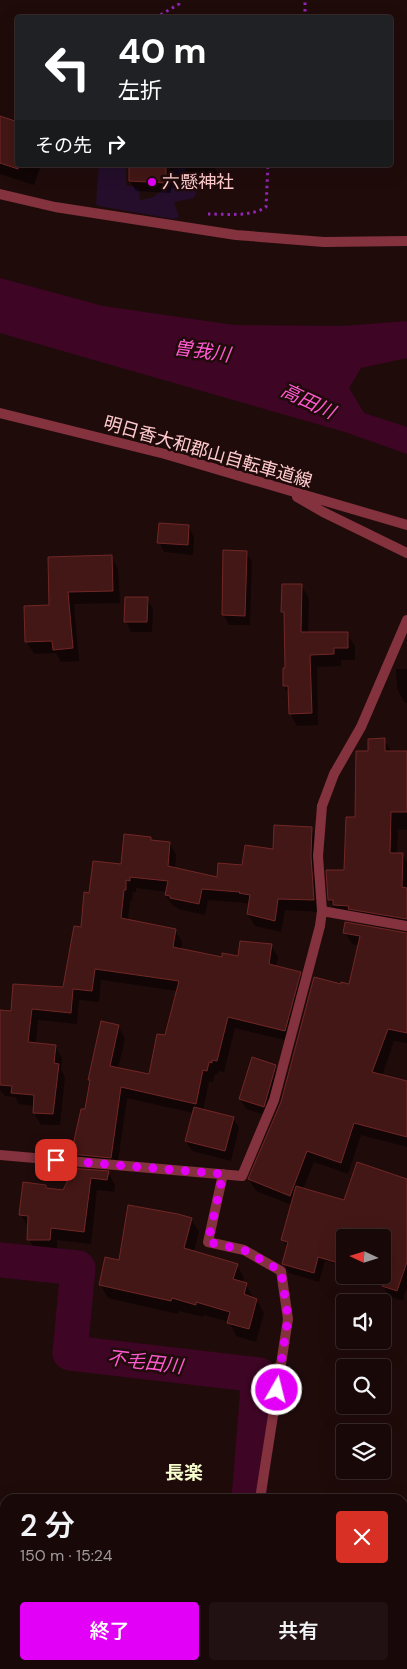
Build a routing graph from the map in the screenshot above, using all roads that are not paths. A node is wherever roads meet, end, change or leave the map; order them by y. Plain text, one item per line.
1 (0, 194) edge
2 (407, 241) edge
3 (0, 413) edge
4 (283, 489) junction
5 (407, 525) edge
6 (407, 553) edge
7 (407, 620) edge
8 (322, 912) junction
9 (407, 926) edge
10 (0, 1155) edge
11 (223, 1174) junction
12 (261, 1494) edge

1 - 2 street
3 - 4 street, 明日香大和郡山自転車道線
4 - 5 street, 明日香大和郡山自転車道線
4 - 6 street
7 - 8 street
8 - 9 street
8 - 11 street
10 - 11 street
11 - 12 street

